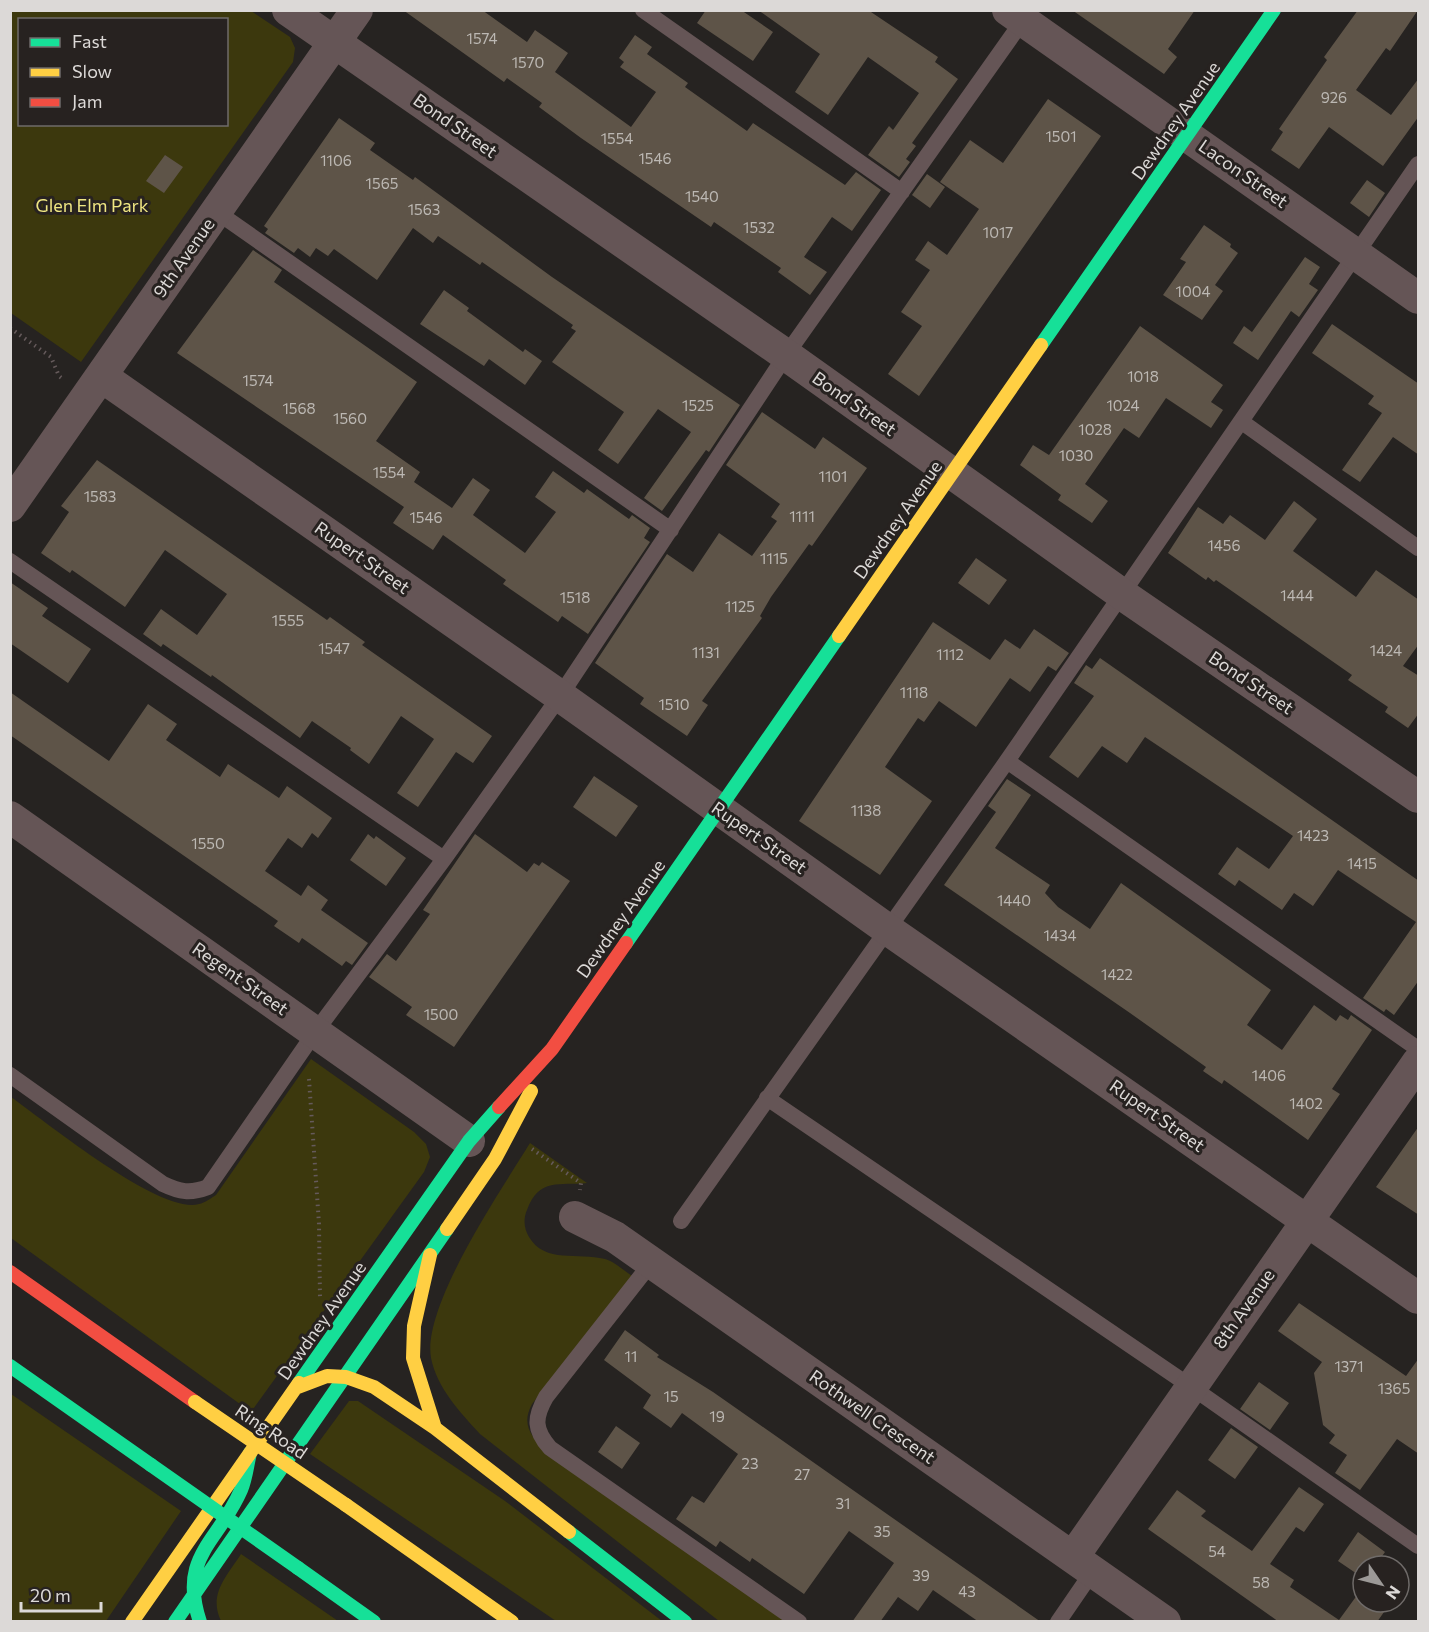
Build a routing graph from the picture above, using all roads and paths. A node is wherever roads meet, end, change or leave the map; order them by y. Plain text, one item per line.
1 (288, 10) edge
2 (357, 10) edge
3 (643, 10) edge
4 (1274, 10) edge
5 (1021, 14) edge
6 (334, 43) junction
7 (1188, 135) junction
8 (1419, 164) edge
9 (902, 192) junction
10 (217, 212) junction
11 (1357, 255) junction
12 (1419, 298) edge
13 (10, 328) edge
14 (786, 356) junction
15 (94, 386) junction
16 (1242, 422) junction
17 (952, 474) junction
18 (10, 506) edge
19 (671, 530) junction
20 (1419, 548) edge
21 (10, 561) edge
22 (1123, 595) junction
23 (560, 696) junction
24 (1007, 761) junction
25 (1419, 797) edge
26 (719, 810) junction
27 (10, 817) edge
28 (444, 859) junction
29 (887, 929) junction
30 (311, 1039) junction
31 (552, 1049) junction
32 (1419, 1049) edge
33 (1419, 1062) edge
34 (10, 1075) edge
35 (767, 1098) junction
36 (509, 1133) junction
37 (469, 1141) junction
38 (575, 1217) joint
39 (1307, 1220) junction
40 (681, 1221) dead end
41 (430, 1255) junction
42 (652, 1262) junction
43 (10, 1272) edge
44 (1419, 1298) edge
45 (325, 1304) dead end
46 (10, 1366) edge
47 (346, 1377) junction
48 (1190, 1386) junction
49 (298, 1387) junction
50 (435, 1428) junction
51 (250, 1453) junction
52 (1419, 1546) edge
53 (1083, 1564) junction
54 (194, 1594) junction
55 (132, 1622) edge
56 (175, 1622) edge
57 (200, 1622) edge
58 (374, 1622) edge
59 (513, 1622) edge
60 (685, 1622) edge
61 (799, 1622) edge
62 (1058, 1622) edge
63 (1165, 1622) edge

1 - 6 street, Bond Street
2 - 6 street, 9th Avenue
3 - 9 lane
4 - 7 main road, Dewdney Avenue
5 - 7 street, Lacon Street
5 - 9 lane
6 - 10 street, 9th Avenue
6 - 14 street, Bond Street
7 - 11 street, Lacon Street
7 - 17 main road, Dewdney Avenue
8 - 11 lane
9 - 14 lane
10 - 15 street, 9th Avenue
10 - 19 lane
11 - 12 street, Lacon Street
11 - 16 lane
13 - 15 path
14 - 17 street, Bond Street
14 - 19 lane
15 - 18 street, 9th Avenue
15 - 23 street, Rupert Street
16 - 20 lane
16 - 22 lane
17 - 22 street, Bond Street
17 - 26 main road, Dewdney Avenue
19 - 23 lane
21 - 28 lane
22 - 24 lane
22 - 25 street, Bond Street
23 - 26 street, Rupert Street
23 - 28 lane
24 - 29 lane
24 - 32 lane
26 - 29 street, Rupert Street
26 - 31 main road, Dewdney Avenue
27 - 30 street, Regent Street
28 - 30 lane
29 - 35 lane
29 - 39 street, Rupert Street
30 - 34 lane
30 - 37 street, Regent Street
30 - 45 path
31 - 36 main road, Dewdney Avenue
31 - 37 main road, Dewdney Avenue
33 - 39 street, 8th Avenue
35 - 40 lane
35 - 48 lane
36 - 38 path
36 - 41 main road, Dewdney Avenue
37 - 49 main road, Dewdney Avenue
38 - 42 street, Rothwell Crescent
39 - 44 street, Rupert Street
39 - 48 street, 8th Avenue
41 - 47 main road, Dewdney Avenue
41 - 50 main road
42 - 53 street, Rothwell Crescent
42 - 61 lane
43 - 59 main road, Ring Road, bridge
46 - 58 main road, bridge
47 - 49 main road
47 - 50 main road
47 - 54 main road, Dewdney Avenue
48 - 52 lane
48 - 53 street, 8th Avenue
49 - 51 main road, Dewdney Avenue
50 - 60 main road
51 - 54 main road
51 - 55 main road, Dewdney Avenue
53 - 62 lane
53 - 63 street, Rothwell Crescent
54 - 56 main road, Dewdney Avenue
54 - 57 main road

